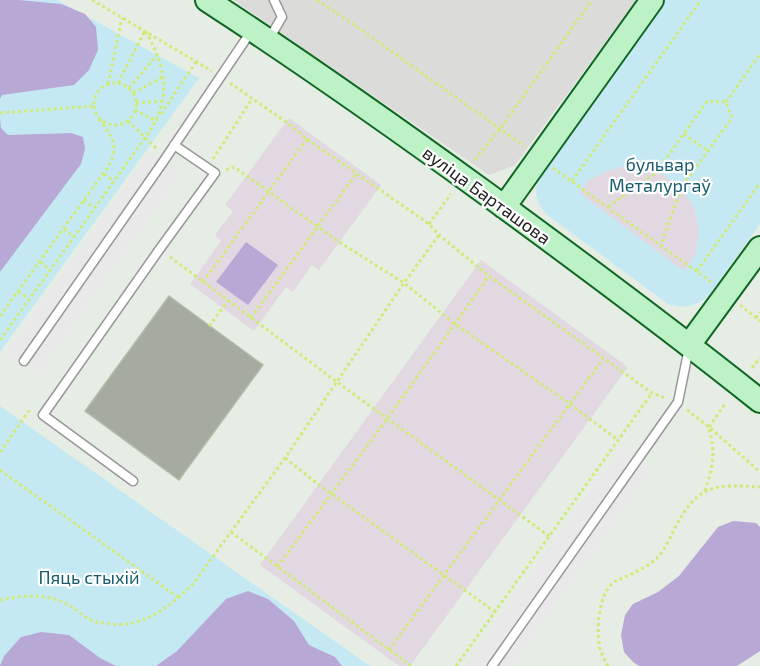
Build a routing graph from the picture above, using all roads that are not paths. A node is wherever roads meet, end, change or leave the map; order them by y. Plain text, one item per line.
1 (207, 0) edge
2 (274, 0) edge
3 (652, 0) edge
4 (260, 35) junction
5 (174, 145) junction
6 (504, 207) junction
7 (760, 248) edge
8 (689, 345) junction
9 (24, 361) dead end
10 (760, 401) edge
11 (133, 481) dead end
12 (492, 666) edge

1 - 4 main road, вуліца Барташова
2 - 4 lane
3 - 6 main road
4 - 5 lane
4 - 6 main road, вуліца Барташова
5 - 9 lane
5 - 11 lane
6 - 8 main road, вуліца Барташова
7 - 8 main road
8 - 10 main road, вуліца Барташова
8 - 12 lane

